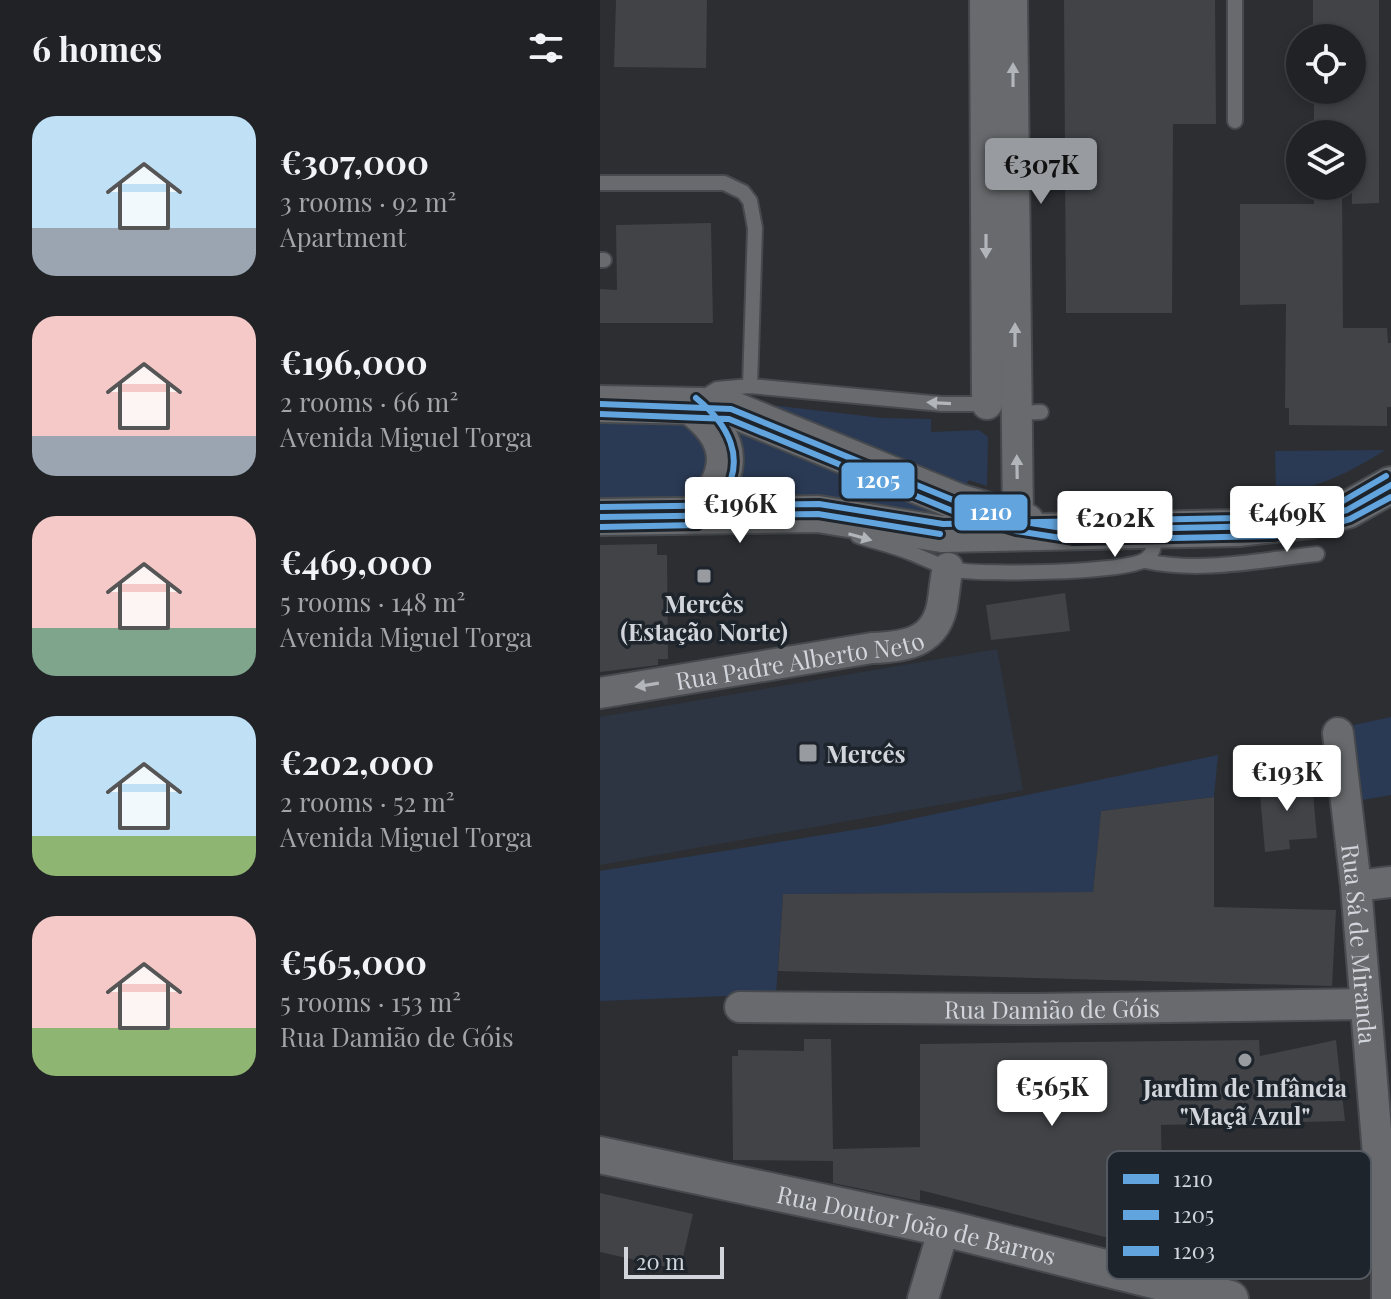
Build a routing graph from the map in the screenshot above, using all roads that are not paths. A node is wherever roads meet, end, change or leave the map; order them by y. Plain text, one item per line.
1 (985, 0) edge
2 (1012, 0) edge
3 (1235, 0) edge
4 (1235, 121) dead end
5 (600, 183) edge
6 (750, 386) junction
7 (600, 404) edge
8 (690, 406) junction
9 (1015, 410) junction
10 (1391, 485) edge
11 (696, 515) junction
12 (785, 515) junction
13 (600, 517) edge
14 (1018, 521) junction
15 (1075, 530) junction
16 (1150, 545) junction
17 (1317, 554) dead end
18 (948, 568) junction
19 (600, 693) edge
20 (1338, 733) dead end
21 (1391, 882) edge
22 (1356, 886) junction
23 (1365, 1004) junction
24 (740, 1007) dead end
25 (600, 1155) edge
26 (944, 1228) junction
27 (1107, 1268) edge
28 (1149, 1279) edge
29 (923, 1299) edge
30 (1230, 1299) edge
31 (1387, 1299) edge

1 -> 9 street
9 -> 2 street
3 - 4 lane
5 - 6 lane
6 - 8 lane
9 -> 6 lane
7 - 8 street
8 - 11 street
8 - 14 street
14 -> 9 street
10 - 16 street
11 - 12 street
11 - 13 street
12 - 15 street
12 -> 18 lane
14 - 15 street
15 - 16 street
16 - 17 lane
16 - 18 lane
18 -> 19 street, Rua Padre Alberto Neto
20 - 22 street, Rua Sá de Miranda
21 - 22 street
22 - 23 street, Rua Sá de Miranda
23 - 24 street, Rua Damião de Góis
23 - 31 street, Rua Sá de Miranda
25 - 26 street, Rua Doutor João de Barros
26 - 27 street, Rua Doutor João de Barros
26 - 29 street
28 - 30 street, Rua Doutor João de Barros

